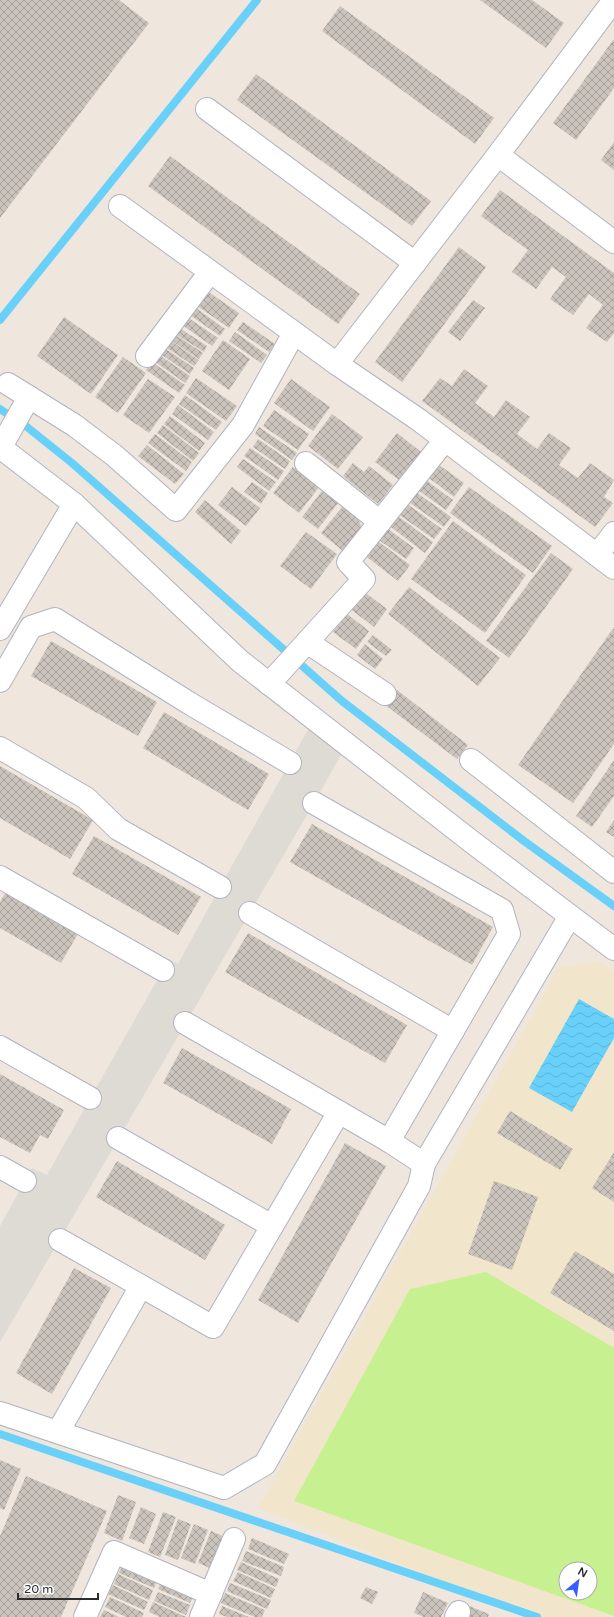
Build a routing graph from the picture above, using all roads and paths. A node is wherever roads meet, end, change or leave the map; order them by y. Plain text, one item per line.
1 (614, 0) edge
2 (207, 109) dead end
3 (498, 156) junction
4 (120, 206) dead end
5 (614, 242) edge
6 (415, 263) junction
7 (210, 272) junction
8 (294, 333) junction
9 (147, 356) dead end
10 (337, 364) junction
11 (8, 384) dead end
12 (29, 397) junction
13 (446, 440) junction
14 (1, 447) edge
15 (306, 463) dead end
16 (74, 504) junction
17 (380, 522) junction
18 (614, 533) edge
19 (597, 555) junction
20 (614, 568) edge
21 (0, 630) edge
22 (307, 642) junction
23 (0, 681) edge
24 (269, 684) junction
25 (385, 694) dead end
26 (0, 748) edge
27 (471, 760) dead end
28 (290, 763) dead end
29 (314, 803) dead end
30 (614, 872) edge
31 (0, 876) edge
32 (220, 887) dead end
33 (250, 913) dead end
34 (570, 916) junction
35 (614, 949) edge
36 (163, 970) dead end
37 (185, 1024) dead end
38 (452, 1031) junction
39 (0, 1047) edge
40 (90, 1098) dead end
41 (339, 1112) junction
42 (118, 1138) dead end
43 (389, 1140) junction
44 (424, 1164) junction
45 (0, 1167) edge
46 (25, 1181) dead end
47 (272, 1226) junction
48 (60, 1240) dead end
49 (141, 1286) junction
50 (0, 1413) edge
51 (58, 1432) junction
52 (234, 1538) dead end
53 (211, 1594) junction
54 (85, 1617) edge
55 (201, 1617) edge

1 - 3 street
2 - 6 street
3 - 5 street
3 - 6 street
4 - 7 street
6 - 10 street
7 - 8 street
7 - 9 street
8 - 10 street
8 - 12 street
10 - 13 street
11 - 12 street
12 - 14 street
13 - 17 street
13 - 19 street
14 - 16 street
15 - 17 street
16 - 21 street
16 - 24 street
17 - 22 street
18 - 19 street
19 - 20 street
22 - 24 street
22 - 25 street
23 - 28 street
24 - 34 street
26 - 32 street
27 - 30 street
29 - 38 street
31 - 36 street
33 - 38 street
34 - 35 street
34 - 44 street
37 - 41 street
38 - 43 street
39 - 40 street
41 - 43 street
41 - 47 street
42 - 47 street
43 - 44 street
44 - 51 street
45 - 46 street
47 - 49 street
48 - 49 street
49 - 51 street
50 - 51 street
52 - 53 street
53 - 54 street
53 - 55 street

